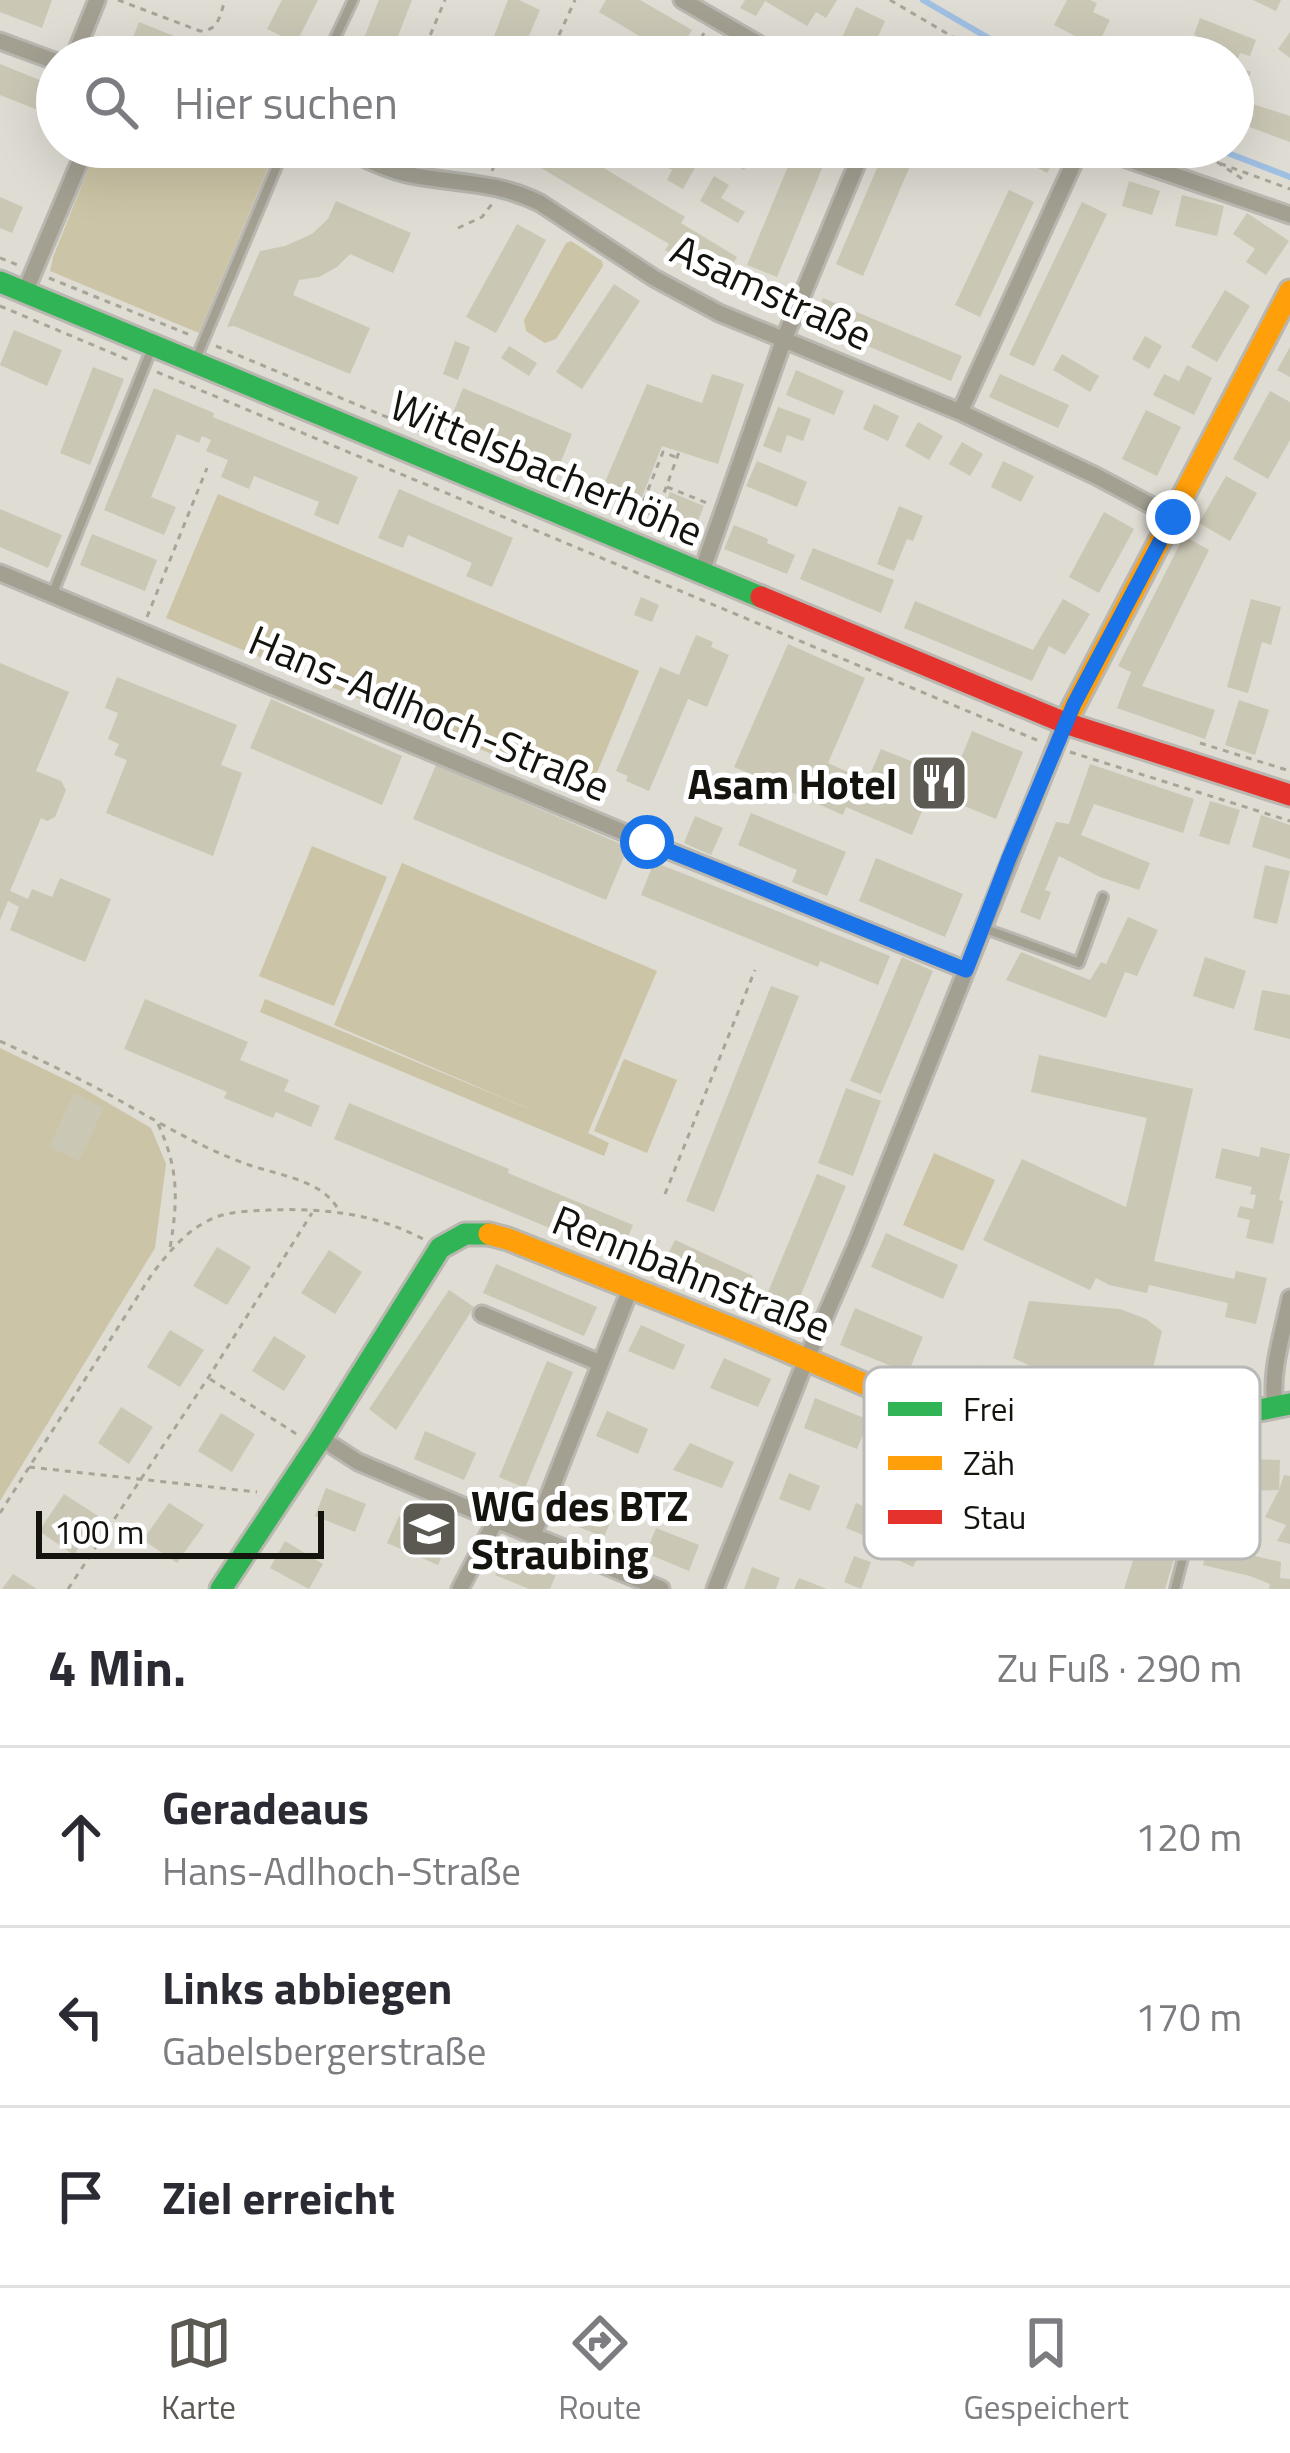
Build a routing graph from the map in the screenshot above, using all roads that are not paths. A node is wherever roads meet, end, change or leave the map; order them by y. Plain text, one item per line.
1 (97, 0) edge
2 (353, 0) edge
3 (682, 0) edge
4 (82, 36) edge
5 (336, 36) edge
6 (745, 36) edge
7 (0, 41) edge
8 (36, 54) edge
9 (77, 168) edge
10 (276, 168) edge
11 (387, 168) edge
12 (855, 168) edge
13 (1071, 168) edge
14 (1154, 168) edge
15 (1290, 215) edge
16 (29, 282) junction
17 (0, 284) edge
18 (1290, 290) edge
19 (784, 339) junction
20 (148, 356) junction
21 (194, 362) junction
22 (960, 412) junction
23 (1173, 517) junction
24 (0, 573) edge
25 (701, 574) junction
26 (52, 595) junction
27 (1065, 723) junction
28 (1290, 795) edge
29 (1103, 897) dead end
30 (982, 928) junction
31 (966, 970) junction
32 (631, 1287) junction
33 (1290, 1298) edge
34 (482, 1315) dead end
35 (806, 1360) junction
36 (600, 1364) junction
37 (864, 1385) edge
38 (1283, 1405) edge
39 (318, 1442) junction
40 (496, 1520) junction
41 (533, 1535) junction
42 (1183, 1559) edge
43 (221, 1589) edge
44 (460, 1589) edge
45 (661, 1589) edge
46 (715, 1589) edge
47 (1174, 1589) edge

1 - 4 street
2 - 5 lane
3 - 6 street
7 - 8 street
9 - 16 street
10 - 21 lane
11 - 19 street, Asamstraße
12 - 19 street
13 - 22 street
14 - 15 street
16 - 17 street, Wittelsbacherhöhe
16 - 20 street, Wittelsbacherhöhe
18 - 23 street
19 - 22 street, Asamstraße
19 - 25 street
20 - 21 street, Wittelsbacherhöhe
20 - 26 lane
21 - 25 street, Wittelsbacherhöhe
22 - 23 street, Asamstraße
23 - 27 street
24 - 26 street, Hans-Adlhoch-Straße
25 - 27 street, Wittelsbacherhöhe
26 - 31 street, Hans-Adlhoch-Straße
27 - 28 street, Wittelsbacherhöhe
27 - 30 street
29 - 30 lane
30 - 31 street
31 - 35 street
32 - 35 street, Rennbahnstraße
32 - 36 street
32 - 39 street, Rennbahnstraße
33 - 38 street
34 - 36 street
35 - 37 street, Rennbahnstraße
35 - 46 street
36 - 41 street
39 - 40 street
39 - 43 street
40 - 41 street
40 - 44 street
41 - 45 street
42 - 47 lane

